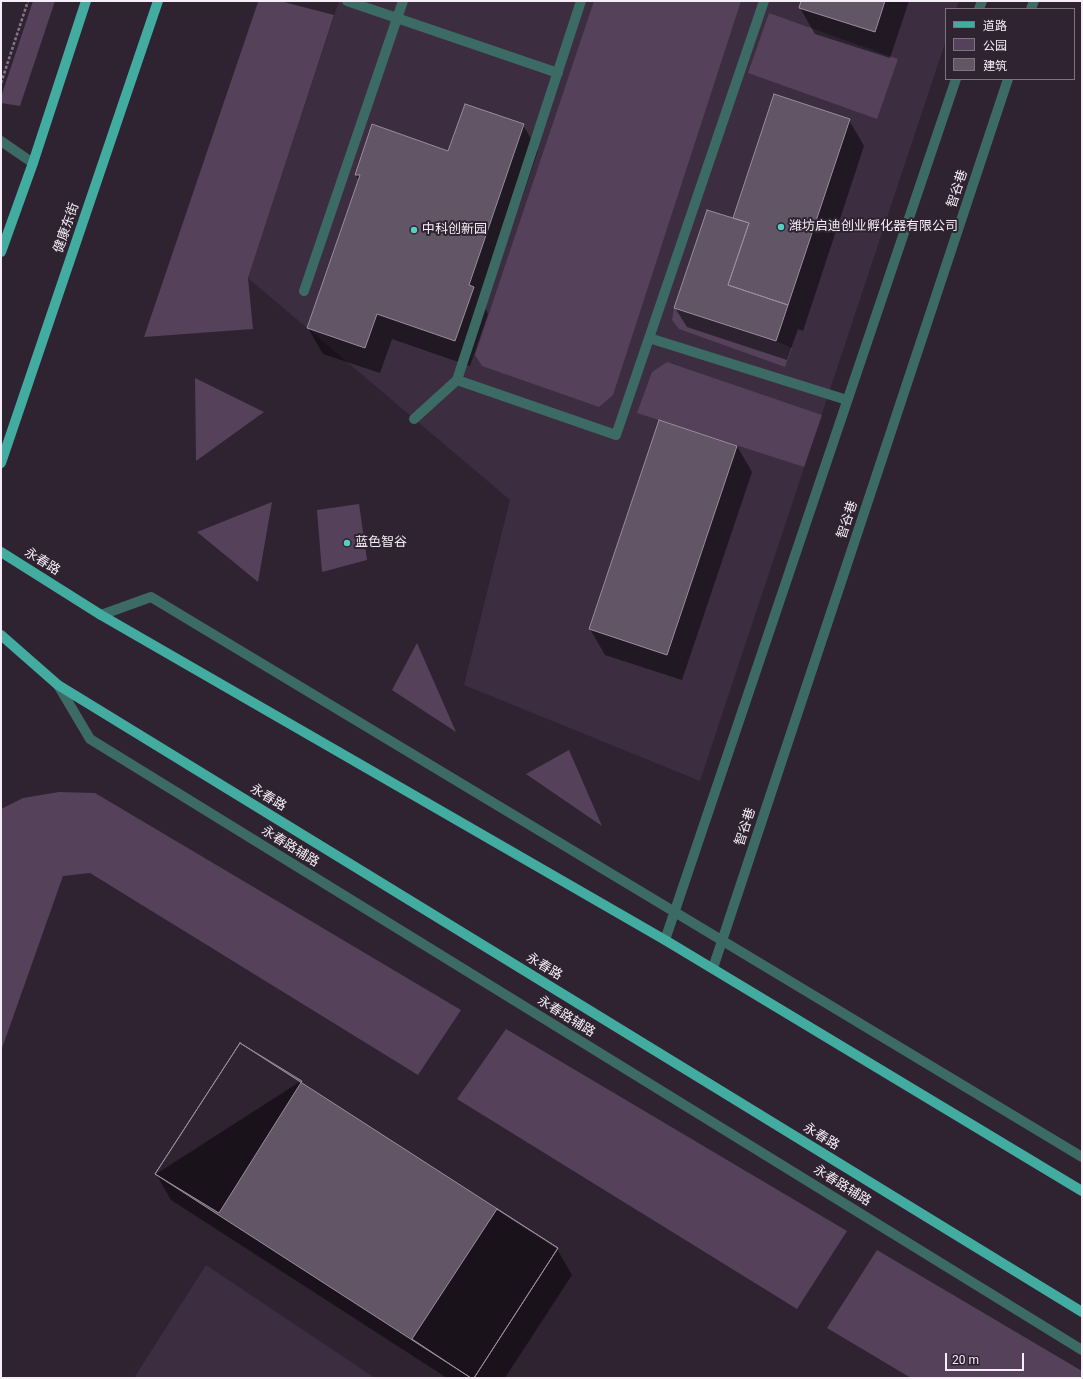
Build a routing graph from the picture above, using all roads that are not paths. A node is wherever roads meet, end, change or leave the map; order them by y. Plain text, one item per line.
1 (86, 1) edge
2 (158, 1) edge
3 (347, 1) edge
4 (403, 1) edge
5 (581, 1) edge
6 (764, 1) edge
7 (397, 19) junction
8 (558, 73) junction
9 (956, 80) edge
10 (1008, 80) edge
11 (1, 141) edge
12 (33, 163) junction
13 (1, 252) edge
14 (304, 291) dead end
15 (649, 338) junction
16 (457, 380) junction
17 (847, 400) junction
18 (414, 419) dead end
19 (1, 463) edge
20 (1, 552) edge
21 (100, 615) junction
22 (1, 634) edge
23 (58, 685) junction
24 (675, 912) junction
25 (665, 940) junction
26 (722, 940) junction
27 (713, 968) junction
28 (1082, 1157) edge
29 (1082, 1191) edge
30 (1082, 1312) edge
31 (1082, 1350) edge

1 - 12 main road
2 - 19 main road, 健康东街
3 - 7 street
4 - 7 street
5 - 8 street
6 - 15 street
7 - 8 street
7 - 14 street
8 - 16 street
9 - 17 street
10 - 26 street, 智谷巷
11 - 12 street
12 - 13 main road
15 - 16 street
15 - 17 street
16 - 18 street
17 - 24 street
20 - 21 main road, 永春路
21 - 24 street
21 - 25 main road, 永春路
22 - 23 main road, 永春路
23 - 30 main road, 永春路
23 - 31 street, 永春路辅路
24 - 25 street
24 - 26 street
25 - 27 main road, 永春路
26 - 27 street, 智谷巷
26 - 28 street
27 - 29 main road, 永春路

